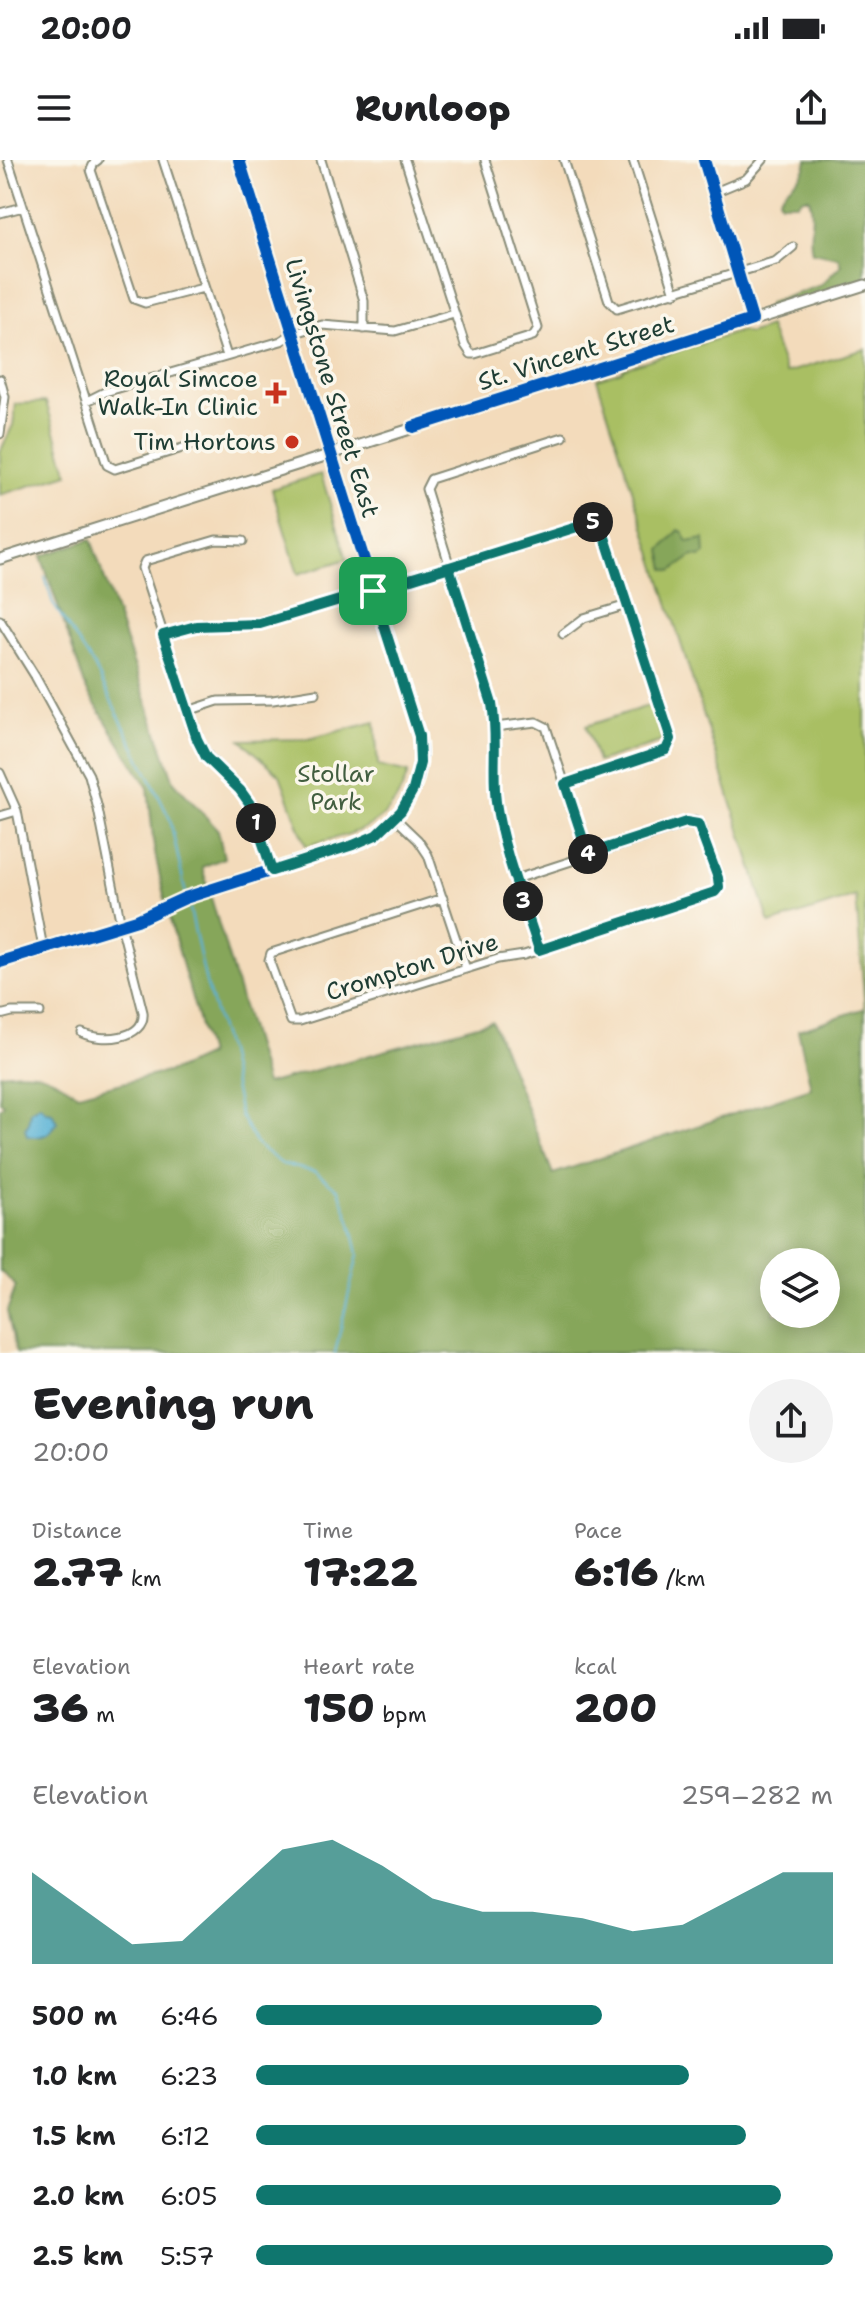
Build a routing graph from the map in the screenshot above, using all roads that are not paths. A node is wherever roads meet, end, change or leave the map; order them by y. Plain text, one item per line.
1 (8, 160) edge
2 (98, 160) edge
3 (163, 160) edge
4 (239, 160) edge
5 (321, 160) edge
6 (405, 160) edge
7 (485, 160) edge
8 (564, 160) edge
9 (633, 160) edge
10 (704, 160) edge
11 (763, 160) edge
12 (715, 192) junction
13 (23, 207) junction
14 (0, 213) edge
15 (793, 247) dead end
16 (739, 272) junction
17 (865, 285) edge
18 (203, 288) junction
19 (675, 293) junction
20 (454, 314) junction
21 (752, 320) junction
22 (364, 329) junction
23 (292, 334) junction
24 (227, 356) junction
25 (0, 379) edge
26 (87, 401) junction
27 (0, 434) edge
28 (563, 437) dead end
29 (192, 445) dead end
30 (329, 453) junction
31 (243, 541) dead end
32 (0, 559) edge
33 (449, 567) junction
34 (373, 591) junction
35 (627, 605) junction
36 (0, 620) edge
37 (563, 634) dead end
38 (163, 635) junction
39 (316, 693) dead end
40 (188, 711) junction
41 (495, 727) junction
42 (0, 773) edge
43 (565, 784) junction
44 (17, 811) junction
45 (0, 816) edge
46 (395, 818) junction
47 (588, 854) junction
48 (272, 871) junction
49 (516, 879) junction
50 (443, 898) junction
51 (121, 925) junction
52 (43, 948) junction
53 (539, 950) junction
54 (0, 962) edge
55 (466, 969) junction
56 (40, 1012) dead end
57 (0, 1015) edge
58 (82, 1033) dead end

1 - 13 street
2 - 18 street
3 - 18 street
4 - 23 street, Livingstone Street East
5 - 22 street
6 - 20 street
7 - 20 street
8 - 19 street
9 - 19 street
10 - 12 street
11 - 12 street
12 - 16 street
13 - 14 street
13 - 26 street
15 - 16 street
16 - 19 street
16 - 21 street
17 - 21 main road, St. Vincent Street
18 - 24 street
20 - 22 street
21 - 30 main road, St. Vincent Street
22 - 23 street
23 - 24 street
23 - 30 street, Livingstone Street East
24 - 26 street
25 - 27 street
26 - 29 street
28 - 33 street
30 - 32 main road, St. Vincent Street
30 - 34 street, Livingstone Street East
31 - 38 street
33 - 34 street
33 - 35 street
33 - 41 street
34 - 38 street
34 - 46 street, Livingstone Street East
35 - 37 street
35 - 43 street
36 - 51 street
38 - 40 street
39 - 40 street
40 - 48 street
41 - 43 street
41 - 49 street
42 - 44 street
43 - 47 street
44 - 45 street
44 - 52 street
46 - 48 street, Livingstone Street East
46 - 50 street
47 - 49 street, Crompton Drive
47 - 53 street, Crompton Drive
48 - 51 street, Livingstone Street East
49 - 53 street
50 - 55 street
50 - 55 street, Crompton Drive
51 - 52 street, Livingstone Street East
51 - 58 street
52 - 54 street, Livingstone Street East
53 - 55 street, Crompton Drive
56 - 57 street

